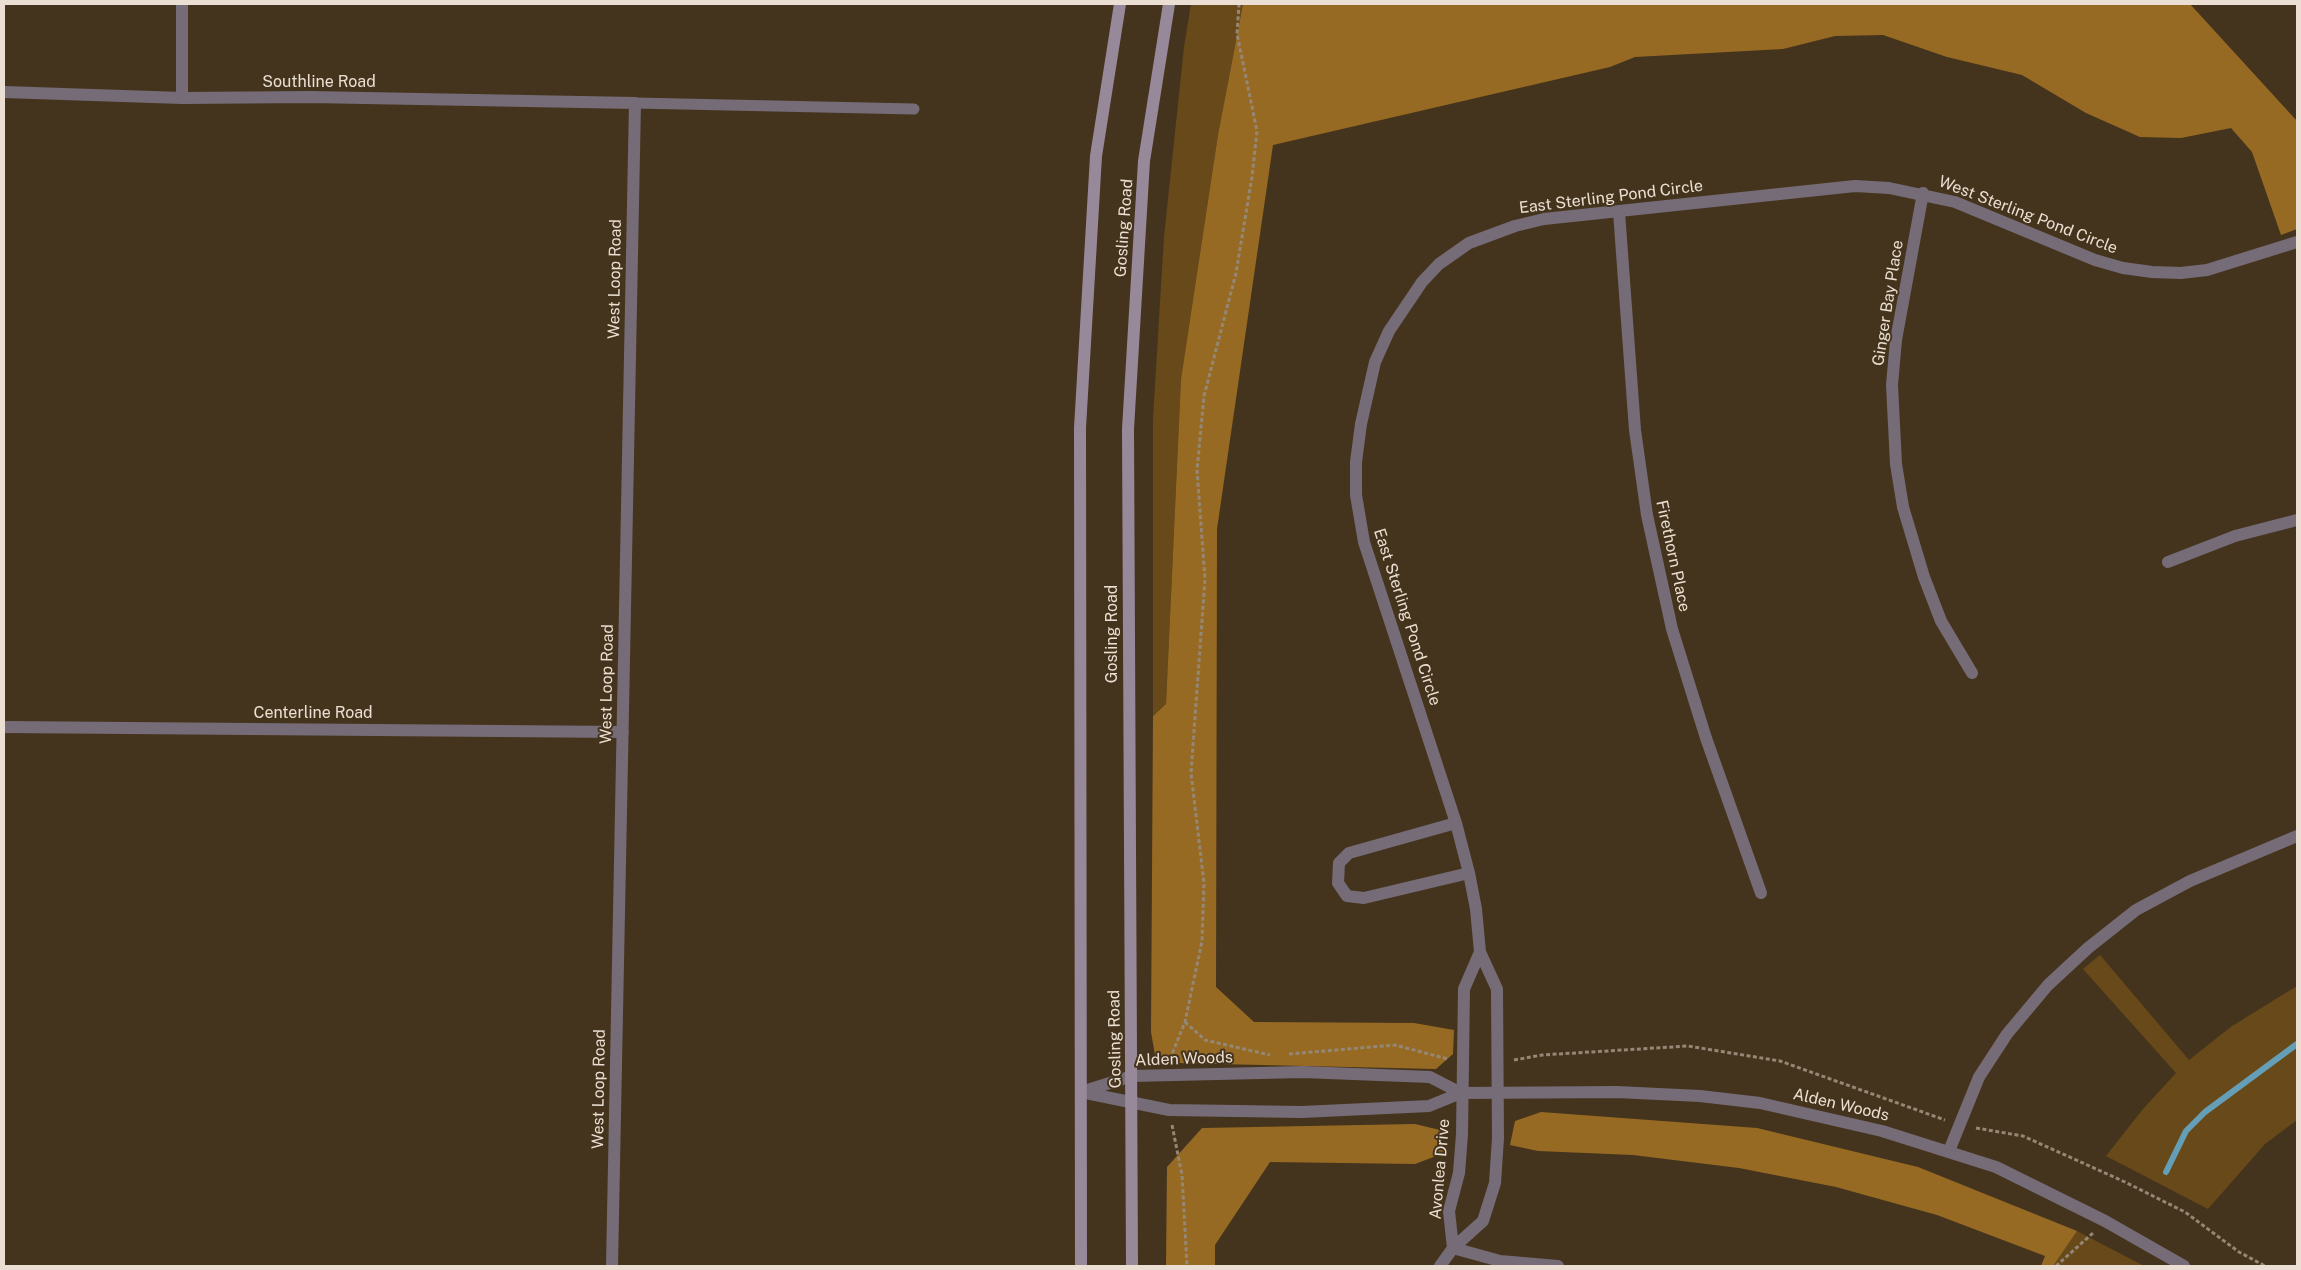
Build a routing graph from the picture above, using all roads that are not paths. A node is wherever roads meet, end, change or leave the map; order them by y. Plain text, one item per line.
1 (182, 4) edge
2 (1120, 4) edge
3 (1168, 4) edge
4 (4, 92) edge
5 (182, 98) junction
6 (635, 103) junction
7 (914, 109) dead end
8 (1923, 194) junction
9 (1619, 212) junction
10 (2297, 242) edge
11 (2297, 520) edge
12 (2168, 562) dead end
13 (1972, 673) dead end
14 (4, 727) edge
15 (623, 732) junction
16 (1456, 823) junction
17 (2297, 836) edge
18 (1469, 873) junction
19 (1761, 893) dead end
20 (1480, 952) junction
21 (1132, 1076) junction
22 (1081, 1092) junction
23 (1461, 1093) junction
24 (1498, 1093) junction
25 (1132, 1104) junction
26 (1949, 1151) junction
27 (1453, 1248) junction
28 (612, 1266) edge
29 (1080, 1266) edge
30 (1132, 1266) edge
31 (1440, 1266) edge
32 (1558, 1266) edge
33 (2184, 1266) edge

1 - 5 street
2 - 22 main road, Gosling Road
3 - 21 main road, Gosling Road
4 - 5 street, Southline Road
5 - 6 street, Southline Road
6 - 7 lane
6 - 15 street, West Loop Road
8 - 9 street, East Sterling Pond Circle
8 - 10 street, West Sterling Pond Circle
8 - 13 street, Ginger Bay Place
9 - 16 street, East Sterling Pond Circle
9 - 19 street, Firethorn Place
11 - 12 street
14 - 15 street, Centerline Road
15 - 28 street, West Loop Road
16 - 18 street, East Sterling Pond Circle
16 - 18 street
17 - 26 street
18 - 20 street, East Sterling Pond Circle
20 - 23 street, East Sterling Pond Circle
20 - 24 street, East Sterling Pond Circle
21 - 22 street, Alden Woods
21 - 23 street, Alden Woods
21 - 25 main road, Gosling Road
22 - 25 street, Alden Woods
22 - 29 main road, Gosling Road
23 - 24 street, Alden Woods
23 - 25 street, Alden Woods
23 - 27 street, Avonlea Drive
24 - 26 street, Alden Woods
24 - 27 street
25 - 30 main road, Gosling Road
26 - 33 street, Alden Woods
27 - 31 street
27 - 32 street

